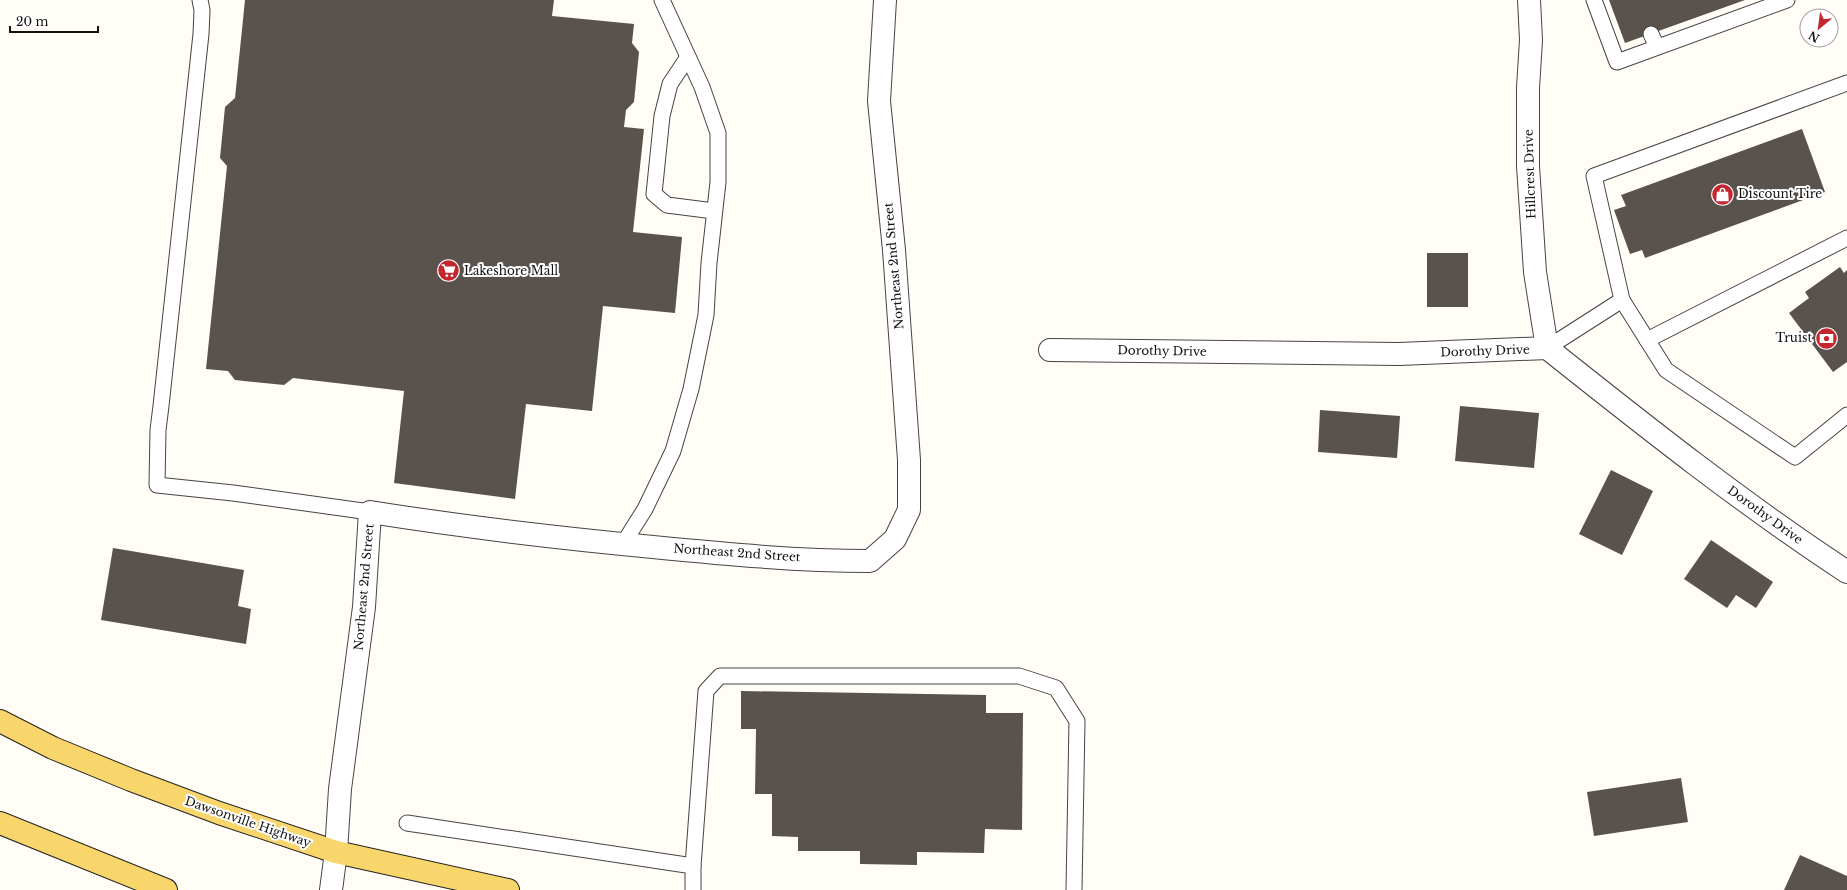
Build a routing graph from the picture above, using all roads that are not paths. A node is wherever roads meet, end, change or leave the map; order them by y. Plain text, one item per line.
1 (200, 0) edge
2 (662, 0) edge
3 (885, 0) edge
4 (1528, 0) edge
5 (1594, 0) edge
6 (1787, 0) edge
7 (1750, 6) edge
8 (1651, 34) dead end
9 (1657, 48) junction
10 (688, 57) junction
11 (1847, 83) edge
12 (714, 211) junction
13 (1847, 238) edge
14 (1622, 300) junction
15 (1647, 340) junction
16 (1547, 348) junction
17 (1050, 350) dead end
18 (1847, 415) edge
19 (370, 512) junction
20 (623, 544) junction
21 (1847, 572) edge
22 (0, 721) edge
23 (0, 823) edge
24 (407, 823) dead end
25 (336, 852) junction
26 (693, 866) junction
27 (166, 890) edge
28 (331, 890) edge
29 (508, 890) edge
30 (693, 890) edge
31 (1074, 890) edge

1 - 19 lane
2 - 10 lane
3 - 20 street, Northeast 2nd Street
4 - 16 street, Hillcrest Drive
5 - 9 lane
6 - 7 lane
7 - 9 lane
8 - 9 lane
10 - 12 lane
10 - 12 lane
11 - 14 lane
12 - 20 lane
13 - 15 lane
14 - 15 lane
14 - 16 lane
15 - 18 lane
16 - 17 street, Dorothy Drive
16 - 21 street, Dorothy Drive
19 - 20 street, Northeast 2nd Street
19 - 25 street, Northeast 2nd Street
22 - 25 main road, Dawsonville Highway
23 - 27 main road
24 - 26 lane
25 - 28 street, Northeast 2nd Street
25 - 29 main road, Dawsonville Highway
26 - 30 lane
26 - 31 lane

